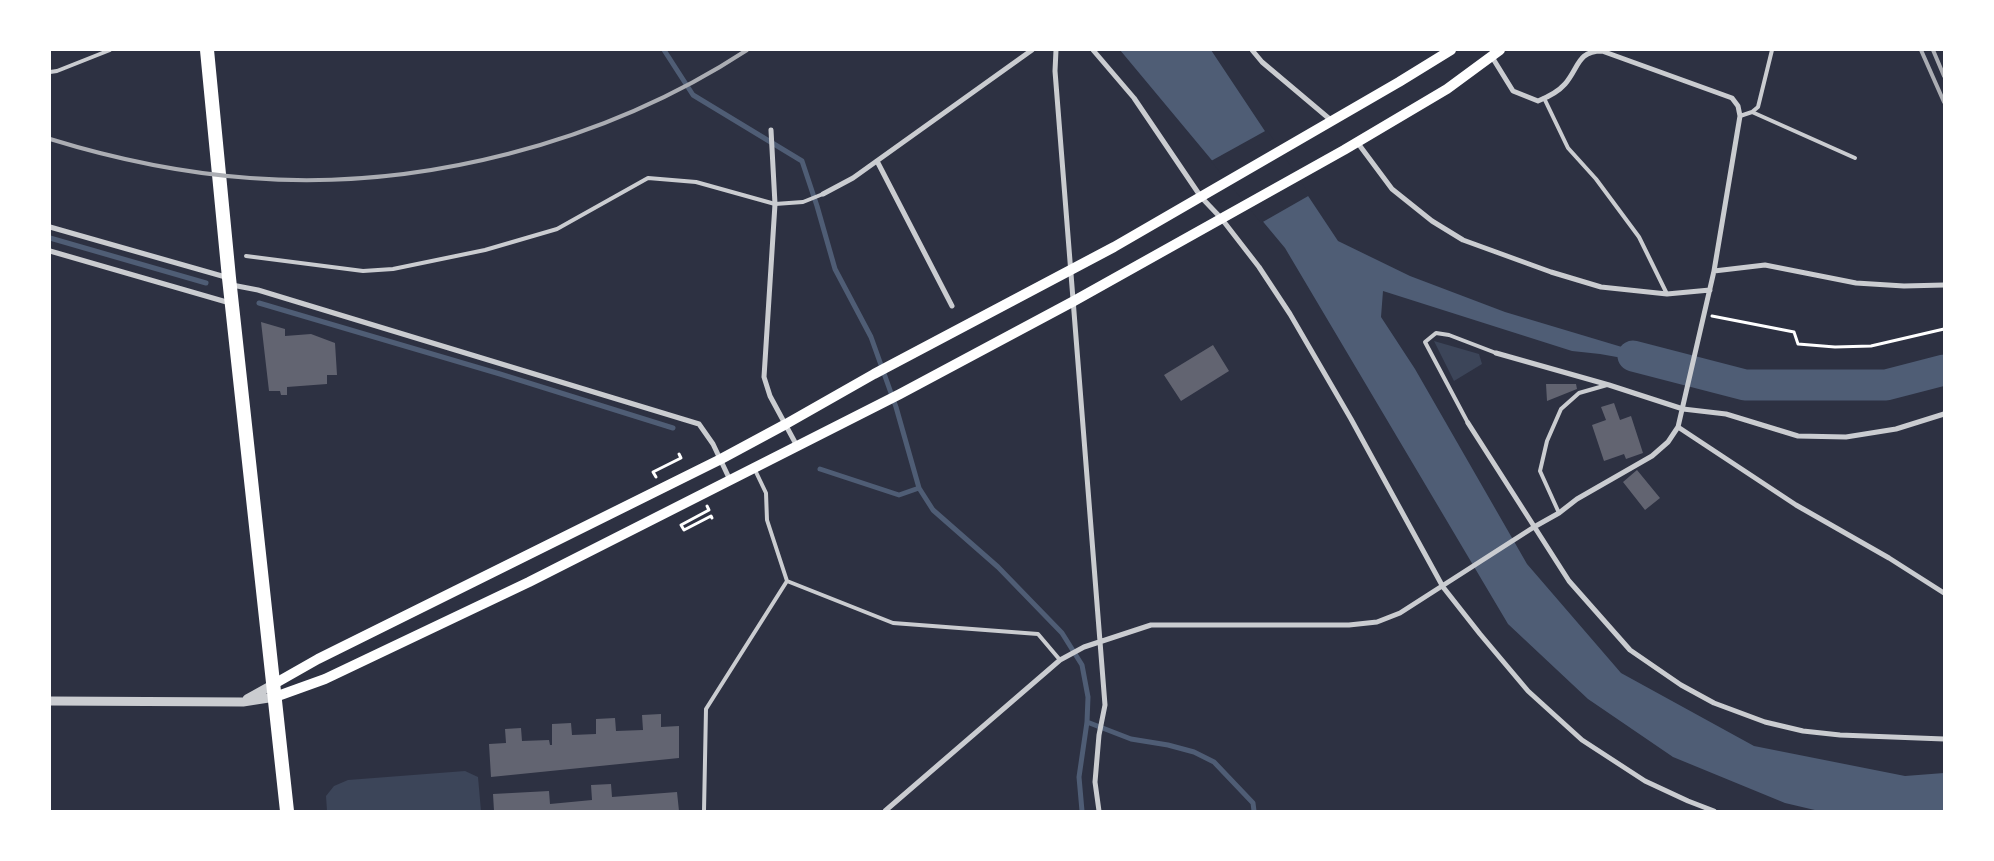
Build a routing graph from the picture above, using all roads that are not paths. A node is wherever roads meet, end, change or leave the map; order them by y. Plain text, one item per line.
1 (110, 50) edge
2 (207, 50) edge
3 (1032, 50) edge
4 (1056, 50) edge
5 (1093, 50) edge
6 (1252, 50) edge
7 (1451, 50) edge
8 (1591, 50) edge
9 (1772, 50) edge
10 (1492, 52) edge
11 (50, 72) edge
12 (1544, 98) junction
13 (1752, 112) junction
14 (1740, 116) junction
15 (1327, 124) junction
16 (770, 130) dead end
17 (1357, 142) junction
18 (1855, 158) dead end
19 (878, 160) junction
20 (823, 194) joint
21 (1205, 194) junction
22 (775, 204) junction
23 (1225, 216) junction
24 (50, 227) edge
25 (50, 251) edge
26 (246, 256) dead end
27 (1072, 270) junction
28 (1714, 272) junction
29 (230, 281) junction
30 (1944, 285) edge
31 (1710, 290) junction
32 (1667, 294) junction
33 (1074, 301) junction
34 (233, 304) junction
35 (952, 306) dead end
36 (1496, 353) joint
37 (1609, 385) junction
38 (1683, 409) junction
39 (1944, 414) edge
40 (1468, 423) joint
41 (786, 424) junction
42 (1678, 426) junction
43 (797, 446) junction
44 (721, 458) junction
45 (754, 469) junction
46 (730, 480) junction
47 (1559, 513) junction
48 (1534, 527) junction
49 (787, 581) junction
50 (1442, 587) junction
51 (1944, 593) edge
52 (1100, 642) junction
53 (1060, 660) junction
54 (275, 691) junction
55 (50, 701) edge
56 (243, 702) junction
57 (1944, 739) edge
58 (287, 811) edge
59 (704, 811) edge
60 (885, 811) edge
61 (1099, 811) edge
62 (1714, 811) edge

1 - 11 lane
2 - 29 highway
3 - 19 street
4 - 27 street
5 - 21 street
6 - 15 street
7 - 15 main road
8 - 12 street
8 - 14 street
9 - 13 lane
10 - 12 street
10 - 17 main road
12 - 32 lane
13 - 14 lane
13 - 18 lane
14 - 28 street
15 - 21 main road
16 - 22 street
17 - 23 main road
17 - 32 street
19 - 20 street
19 - 35 street
20 - 22 lane
21 - 23 street
21 - 27 main road
22 - 26 lane
22 - 41 street
23 - 33 main road
23 - 50 street
24 - 29 street
25 - 34 street
27 - 33 street
27 - 41 main road
28 - 30 street
28 - 31 street
29 - 34 highway
29 - 44 street
31 - 32 street
31 - 38 street
33 - 43 main road
33 - 52 street
34 - 54 highway
36 - 37 street
36 - 40 lane
37 - 38 street
37 - 47 lane
38 - 39 street
38 - 42 street
40 - 48 street
41 - 43 street
41 - 44 main road
42 - 47 street
42 - 51 street
43 - 45 main road
44 - 46 street
44 - 54 main road
45 - 46 main road
45 - 49 lane
46 - 54 main road
47 - 48 street
48 - 50 street
48 - 57 street
49 - 53 lane
49 - 59 lane
50 - 52 street
50 - 62 street
52 - 53 street
52 - 61 street
53 - 60 street
54 - 56 street
54 - 56 street
54 - 58 highway
55 - 56 street

